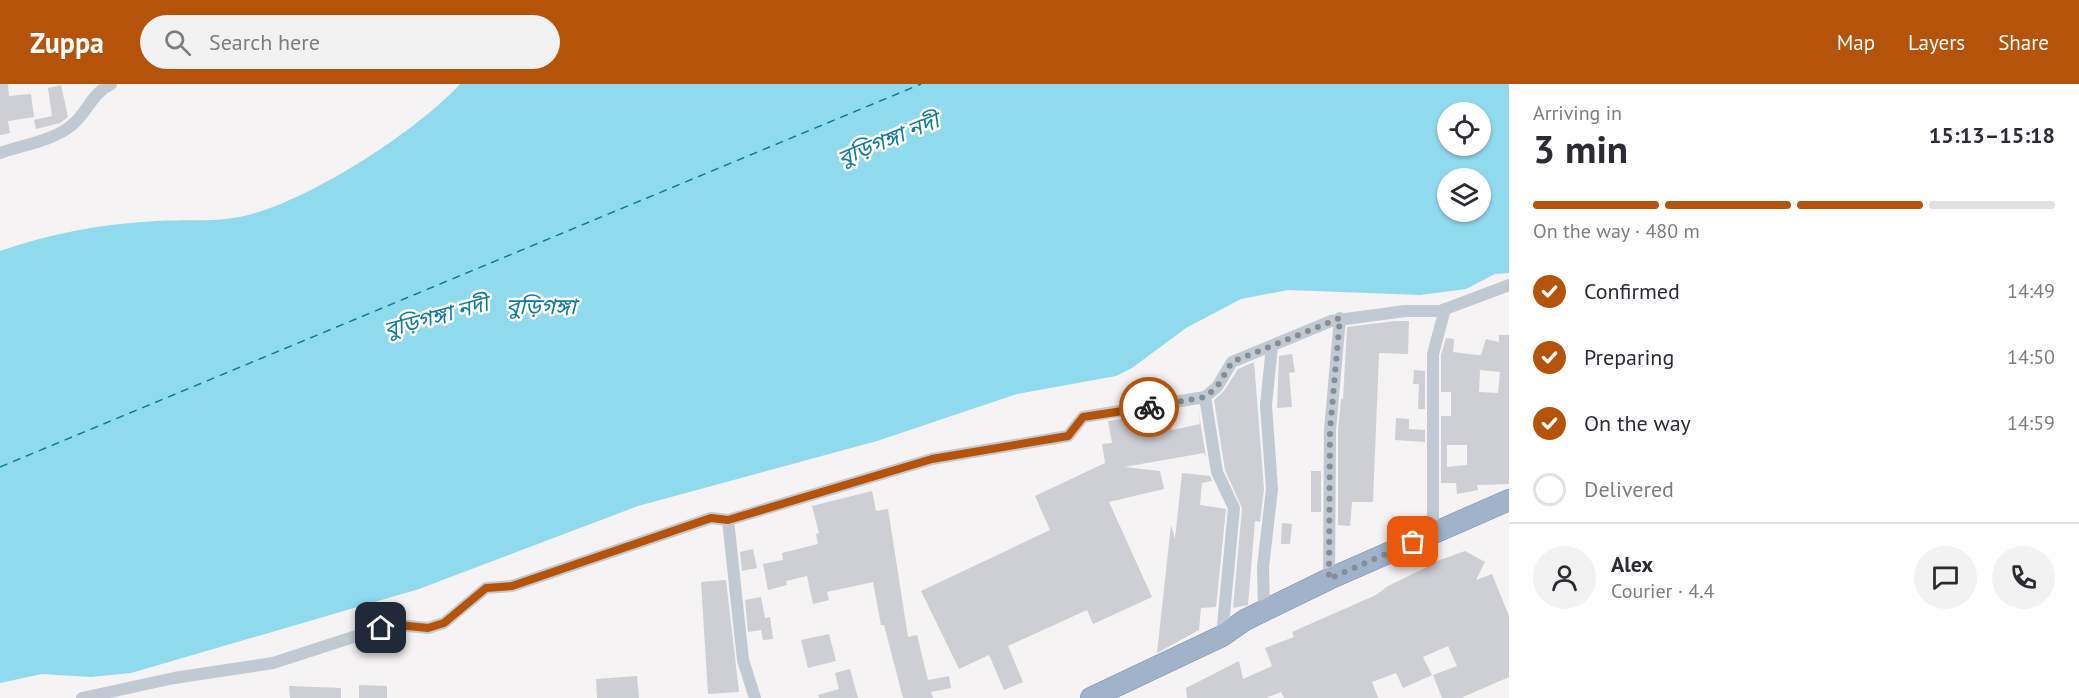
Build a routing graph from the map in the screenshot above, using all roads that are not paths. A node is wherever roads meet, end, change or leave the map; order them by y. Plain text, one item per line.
1 (111, 84) edge
2 (0, 153) edge
3 (1509, 285) edge
4 (1445, 309) junction
5 (1340, 318) junction
6 (1272, 346) junction
7 (1205, 397) junction
8 (1509, 500) edge
9 (728, 520) junction
10 (1433, 533) junction
11 (1329, 579) junction
12 (1264, 610) junction
13 (1222, 636) junction
14 (82, 698) edge
15 (755, 698) edge
16 (1091, 698) edge

1 - 2 street
3 - 4 street
4 - 5 street
4 - 10 street
5 - 6 street
5 - 11 street
6 - 7 street
6 - 12 street
7 - 9 street
7 - 13 street
8 - 10 highway
9 - 14 street
9 - 15 street
10 - 11 highway
11 - 12 highway
12 - 13 highway
13 - 16 highway

